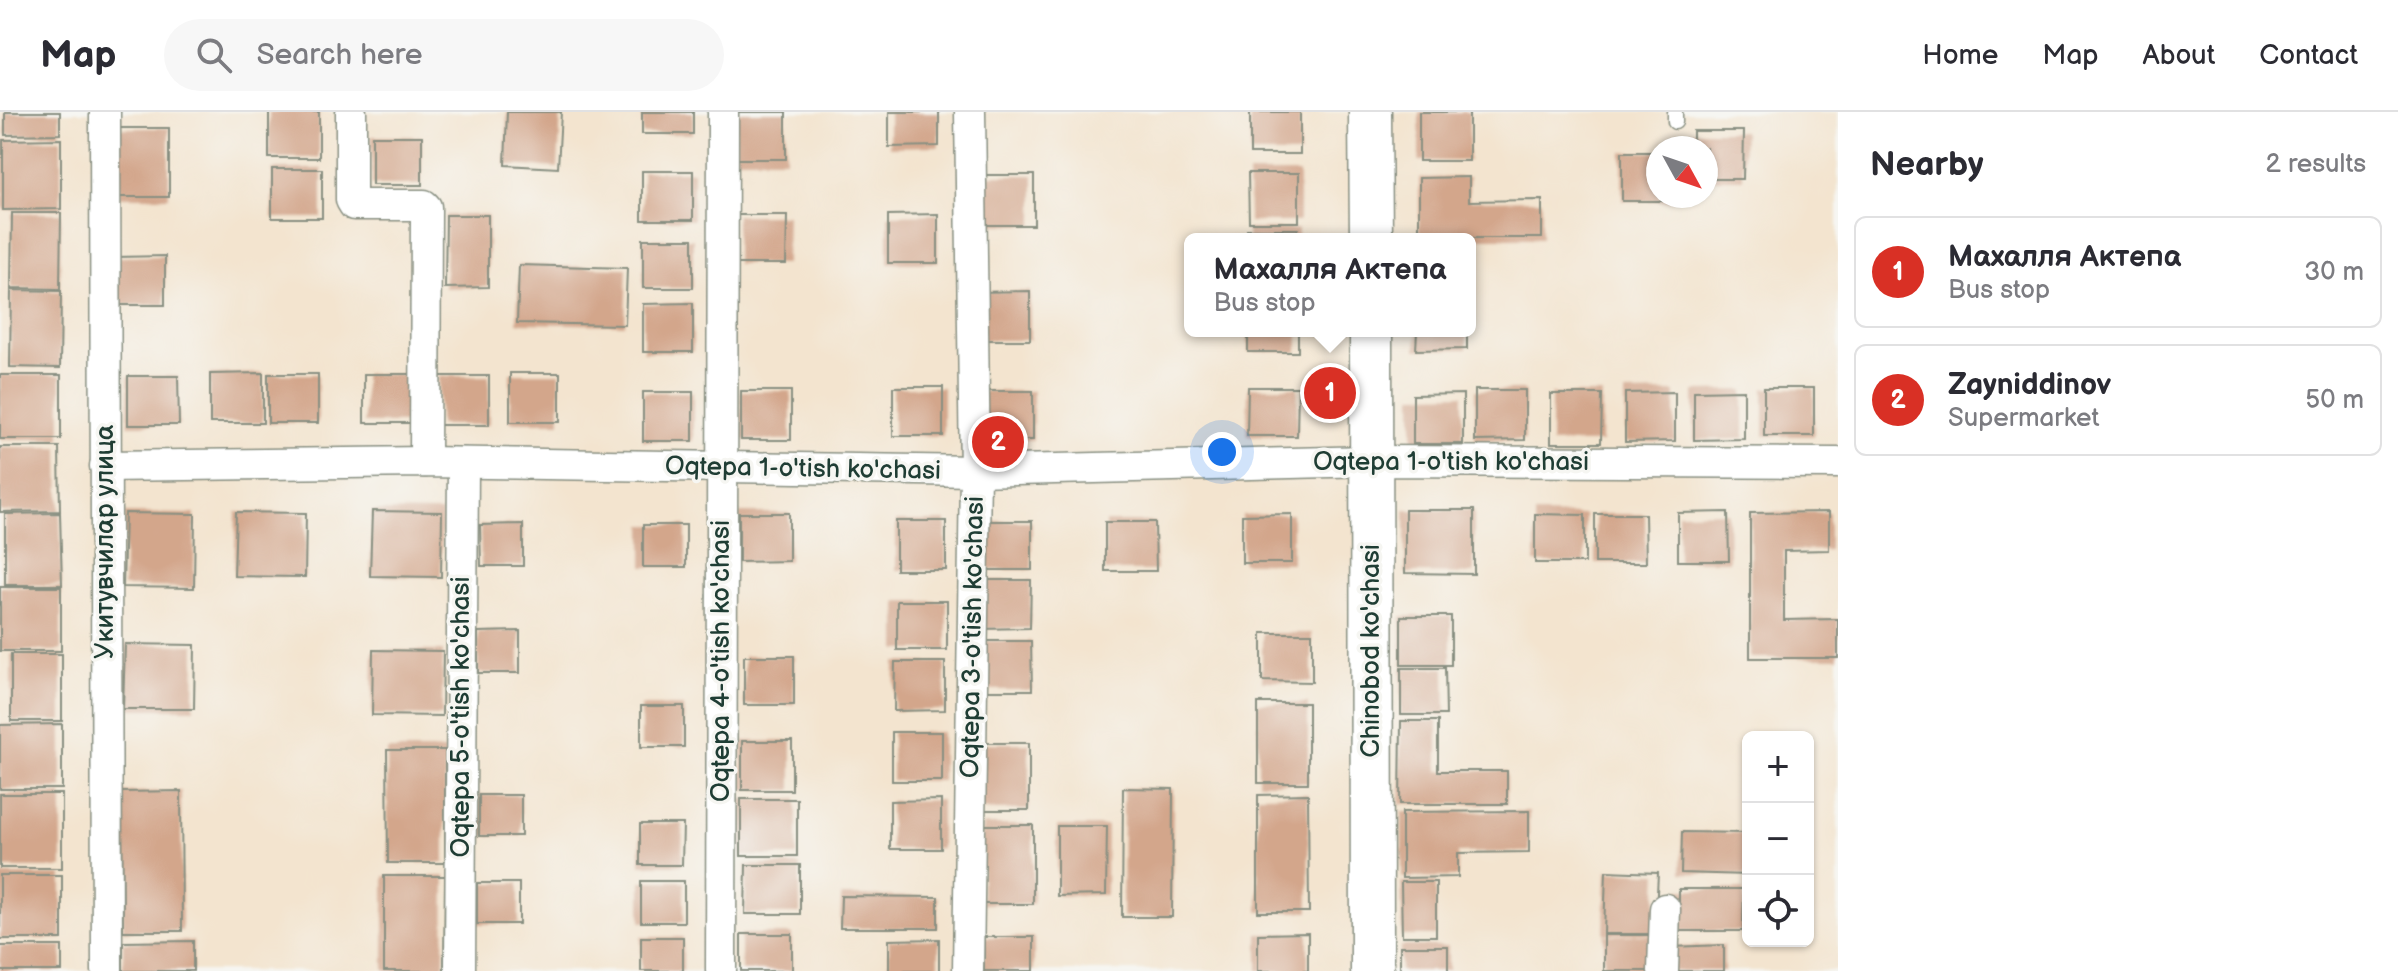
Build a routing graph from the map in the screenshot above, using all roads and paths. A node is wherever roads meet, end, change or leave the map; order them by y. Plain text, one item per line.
1 (105, 112) edge
2 (351, 112) edge
3 (723, 112) edge
4 (970, 112) edge
5 (1370, 112) edge
6 (1371, 233) edge
7 (1371, 337) edge
8 (1371, 461) junction
9 (425, 462) junction
10 (463, 463) junction
11 (1838, 463) edge
12 (105, 466) junction
13 (721, 467) junction
14 (975, 471) junction
15 (1665, 909) dead end
16 (107, 971) edge
17 (460, 971) edge
18 (721, 971) edge
19 (968, 971) edge
20 (1372, 971) edge
21 (1663, 971) edge

1 - 12 street, Укитувчилар улица
2 - 9 street
3 - 13 street, Oqtepa 4-o'tish ko'chasi
4 - 14 street, Oqtepa 3-o'tish ko'chasi
5 - 6 street
7 - 8 street, Chinobod ko'chasi
8 - 11 street, Oqtepa 1-o'tish ko'chasi
8 - 14 street, Oqtepa 1-o'tish ko'chasi
8 - 20 street, Chinobod ko'chasi
9 - 10 street, Oqtepa 1-o'tish ko'chasi
9 - 12 street, Oqtepa 1-o'tish ko'chasi
10 - 13 street, Oqtepa 1-o'tish ko'chasi
10 - 17 street, Oqtepa 5-o'tish ko'chasi
12 - 16 street, Укитувчилар улица
13 - 14 street, Oqtepa 1-o'tish ko'chasi
13 - 18 street, Oqtepa 4-o'tish ko'chasi
14 - 19 street, Oqtepa 3-o'tish ko'chasi
15 - 21 street

